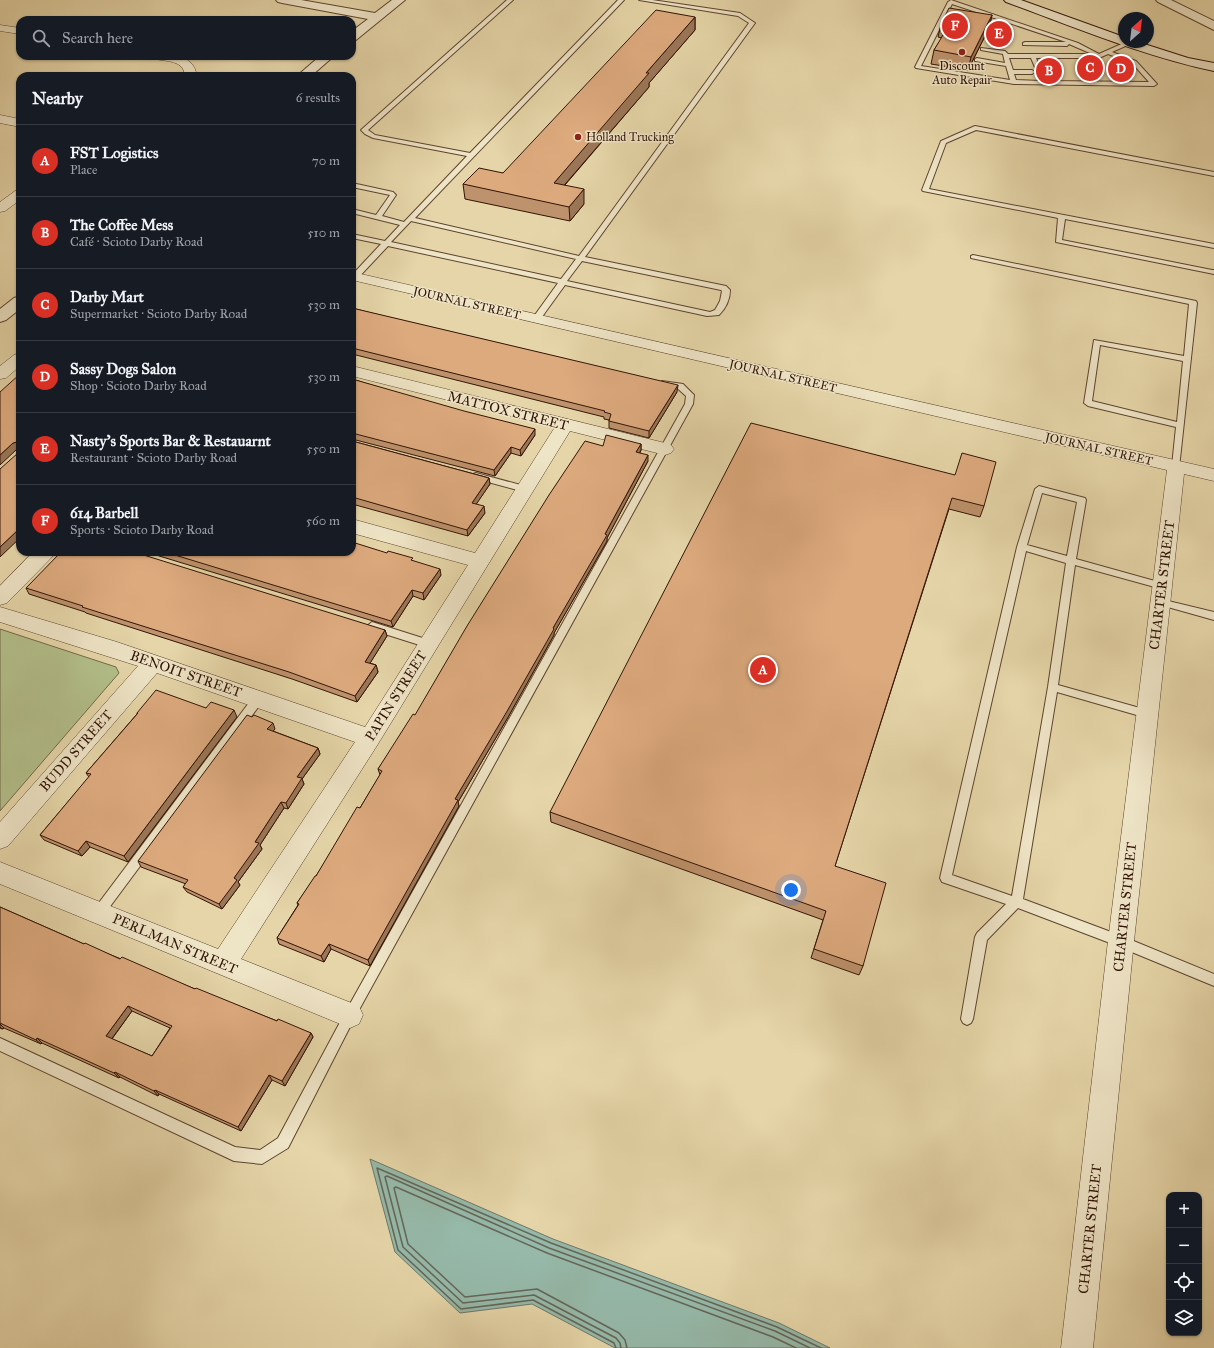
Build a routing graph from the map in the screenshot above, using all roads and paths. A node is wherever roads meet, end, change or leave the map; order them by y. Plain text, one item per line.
1 (282, 0) edge
2 (399, 0) edge
3 (510, 0) edge
4 (621, 0) edge
5 (642, 0) edge
6 (1010, 0) edge
7 (1162, 0) edge
8 (945, 14) junction
9 (953, 15) edge
10 (378, 16) junction
11 (982, 20) edge
12 (1018, 25) junction
13 (1214, 26) edge
14 (0, 28) edge
15 (16, 30) edge
16 (356, 34) edge
17 (1030, 37) junction
18 (1118, 39) edge
19 (1076, 44) junction
20 (1118, 46) edge
21 (1145, 48) edge
22 (983, 49) edge
23 (1107, 52) junction
24 (1006, 56) junction
25 (1023, 56) junction
26 (1099, 56) junction
27 (1033, 57) junction
28 (177, 60) edge
29 (323, 60) edge
30 (978, 60) edge
31 (1008, 65) junction
32 (1214, 66) edge
33 (190, 72) edge
34 (308, 72) edge
35 (1010, 72) junction
36 (1032, 72) dead end
37 (1014, 82) junction
38 (1044, 82) junction
39 (0, 119) edge
40 (16, 122) edge
41 (471, 155) junction
42 (1214, 174) edge
43 (356, 186) edge
44 (16, 197) edge
45 (0, 208) edge
46 (356, 212) edge
47 (378, 217) junction
48 (1062, 217) junction
49 (407, 221) junction
50 (356, 237) edge
51 (386, 243) junction
52 (1214, 246) edge
53 (973, 257) dead end
54 (580, 258) junction
55 (1212, 272) dead end
56 (356, 274) edge
57 (356, 278) edge
58 (562, 283) junction
59 (16, 304) edge
60 (0, 317) edge
61 (536, 319) junction
62 (1187, 360) junction
63 (16, 361) edge
64 (356, 372) edge
65 (0, 374) edge
66 (657, 381) edge
67 (565, 425) junction
68 (1180, 425) junction
69 (665, 449) junction
70 (1176, 466) junction
71 (465, 473) edge
72 (1214, 475) edge
73 (525, 489) junction
74 (356, 527) edge
75 (1022, 547) junction
76 (42, 556) edge
77 (1071, 560) junction
78 (480, 561) junction
79 (1161, 594) junction
80 (0, 598) edge
81 (0, 614) edge
82 (1214, 616) edge
83 (362, 623) edge
84 (429, 644) junction
85 (153, 663) junction
86 (1053, 687) junction
87 (258, 699) junction
88 (1147, 714) junction
89 (370, 738) junction
90 (0, 839) edge
91 (0, 873) edge
92 (1017, 901) junction
93 (99, 912) junction
94 (1121, 941) junction
95 (223, 964) junction
96 (1214, 980) edge
97 (350, 1015) junction
98 (967, 1020) dead end
99 (0, 1044) edge
100 (1077, 1348) edge

1 - 10 street
2 - 10 street
3 - 41 lane
4 - 41 lane
5 - 54 lane
6 - 18 street
7 - 13 street
8 - 9 lane
8 - 12 lane
8 - 37 lane
10 - 16 street
11 - 12 lane
12 - 17 lane
14 - 15 street
17 - 19 lane
17 - 19 lane
17 - 25 lane
19 - 26 lane
20 - 23 lane
21 - 32 street
22 - 24 lane
23 - 26 lane
23 - 38 lane
24 - 25 lane
24 - 31 lane
25 - 27 lane
26 - 27 lane
27 - 38 lane
28 - 33 street
29 - 34 street
30 - 31 lane
31 - 35 lane
35 - 36 lane
35 - 37 lane
37 - 38 lane
39 - 40 street
41 - 49 lane
42 - 48 lane
43 - 47 lane
44 - 45 street
46 - 47 lane
47 - 49 lane
48 - 52 lane
48 - 55 lane
49 - 51 lane
49 - 54 lane
50 - 51 lane
51 - 56 lane
51 - 58 lane
53 - 62 lane
54 - 58 lane
54 - 58 lane
57 - 61 street, JOURNAL STREET
58 - 61 lane
59 - 60 street
61 - 70 street, JOURNAL STREET
62 - 68 lane
62 - 68 lane
63 - 65 street
64 - 67 street, MATTOX STREET
66 - 69 lane
67 - 69 street, MATTOX STREET
67 - 73 street, PAPIN STREET
68 - 70 lane
69 - 97 lane
70 - 72 street, JOURNAL STREET
70 - 79 street, CHARTER STREET
71 - 73 lane
73 - 78 street, PAPIN STREET
74 - 78 street
75 - 77 lane
75 - 77 lane
75 - 92 lane
76 - 80 street
77 - 79 lane
77 - 86 lane
78 - 84 street, PAPIN STREET
79 - 82 lane
79 - 88 street, CHARTER STREET
81 - 85 street, BENOIT STREET
83 - 84 lane
84 - 89 street, PAPIN STREET
85 - 87 street, BENOIT STREET
85 - 90 street, BUDD STREET
86 - 88 lane
86 - 92 lane
87 - 89 street, BENOIT STREET
87 - 93 lane
88 - 94 street, CHARTER STREET
89 - 95 street, PAPIN STREET
91 - 93 street, PERLMAN STREET
92 - 94 lane
92 - 98 lane
93 - 95 street, PERLMAN STREET
94 - 96 lane
94 - 100 street, CHARTER STREET
95 - 97 street, PERLMAN STREET
97 - 99 lane

